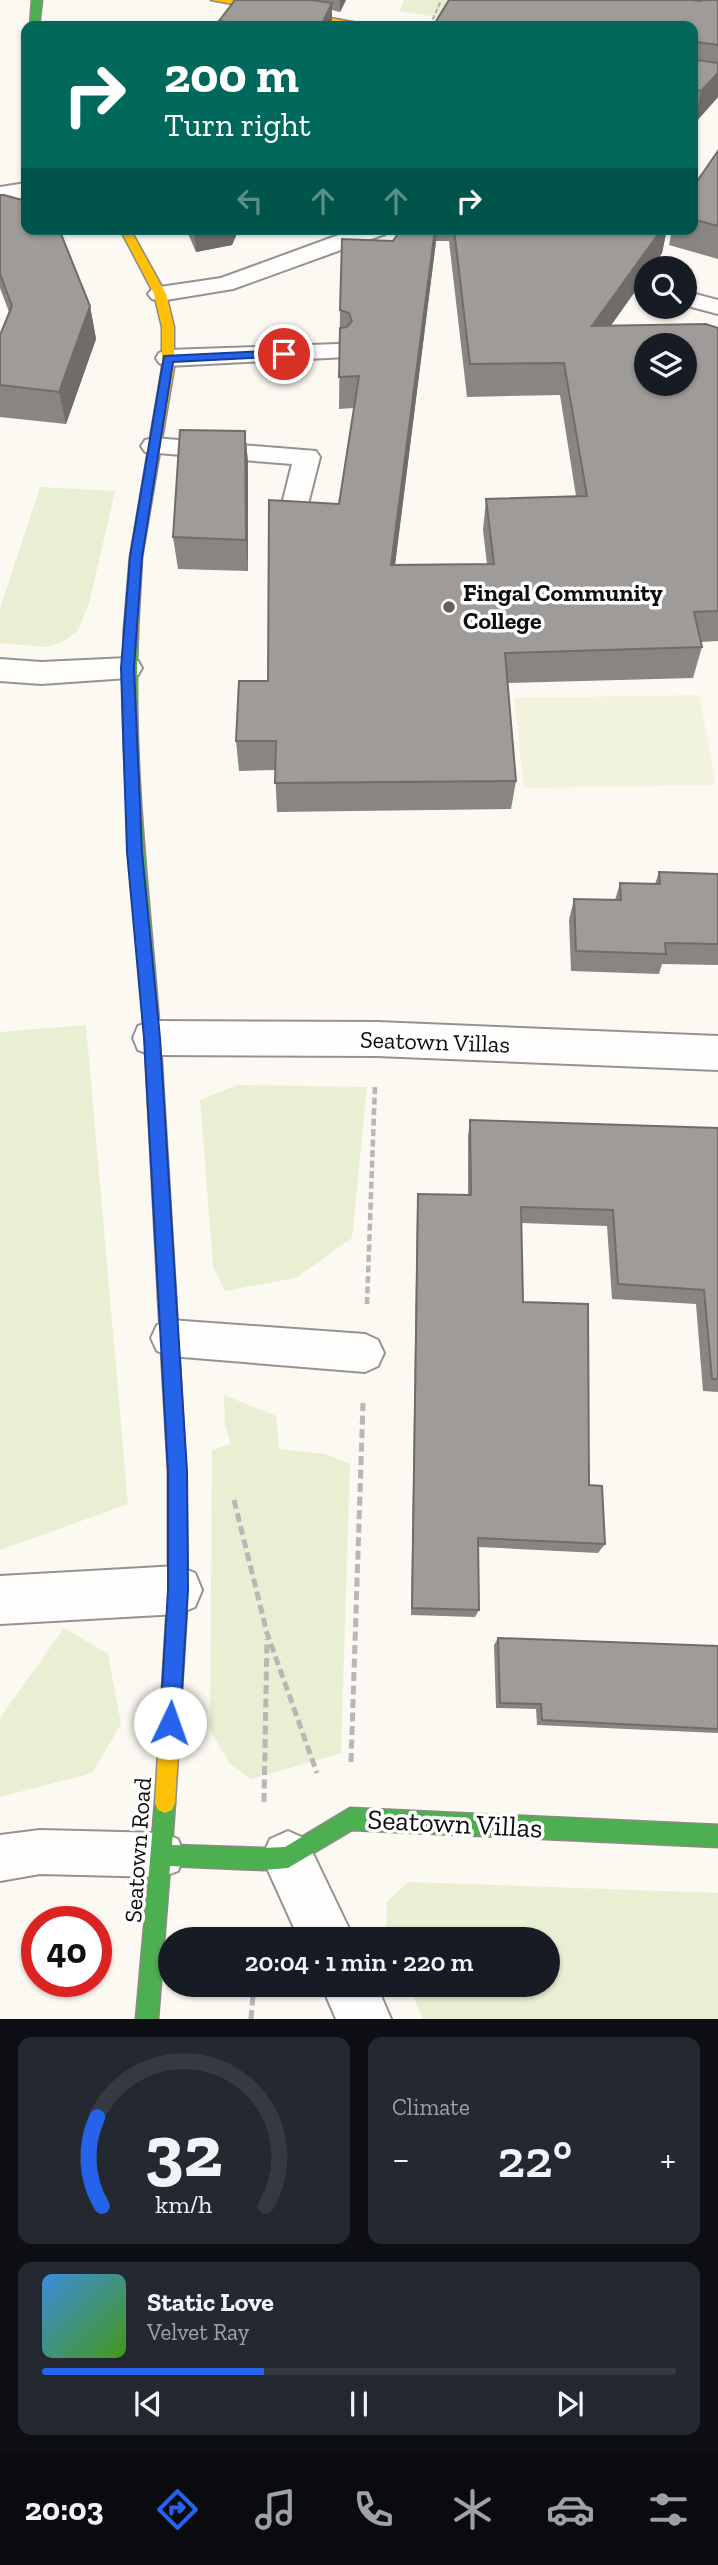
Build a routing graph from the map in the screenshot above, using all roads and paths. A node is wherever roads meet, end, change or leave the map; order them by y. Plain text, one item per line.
1 (37, 0) edge
2 (216, 0) edge
3 (441, 0) edge
4 (36, 21) edge
5 (340, 21) edge
6 (432, 21) edge
7 (21, 192) edge
8 (0, 195) edge
9 (128, 235) edge
10 (360, 235) edge
11 (160, 294) junction
12 (697, 301) edge
13 (718, 307) edge
14 (338, 352) edge
15 (168, 358) junction
16 (154, 446) junction
17 (294, 508) edge
18 (128, 668) junction
19 (0, 670) edge
20 (152, 1038) junction
21 (718, 1053) edge
22 (170, 1338) junction
23 (365, 1353) dead end
24 (234, 1498) dead end
25 (178, 1590) junction
26 (0, 1601) edge
27 (267, 1633) junction
28 (354, 1657) dead end
29 (352, 1730) dead end
30 (318, 1779) dead end
31 (718, 1836) edge
32 (162, 1856) junction
33 (0, 1858) edge
34 (276, 1858) junction
35 (319, 1927) edge
36 (253, 1997) edge
37 (354, 1997) edge
38 (147, 2019) edge
39 (251, 2019) edge
40 (364, 2019) edge

1 - 4 street
2 - 5 street
3 - 6 path
7 - 8 street
9 - 11 street, Seatown Road
10 - 11 lane
11 - 15 street, Seatown Road
12 - 13 lane
14 - 15 lane
15 - 16 street, Seatown Road
16 - 17 lane
16 - 18 street, Seatown Road
18 - 19 lane
18 - 20 street, Seatown Road
20 - 21 street, Seatown Villas
20 - 22 street, Seatown Road
22 - 23 lane
22 - 25 street, Seatown Road
24 - 27 path
25 - 26 street
25 - 32 street, Seatown Road
27 - 30 path
27 - 34 path
28 - 29 path
31 - 34 street, Seatown Villas
32 - 33 lane
32 - 34 street
32 - 38 street, Seatown Road
34 - 35 street
36 - 39 path
37 - 40 street

